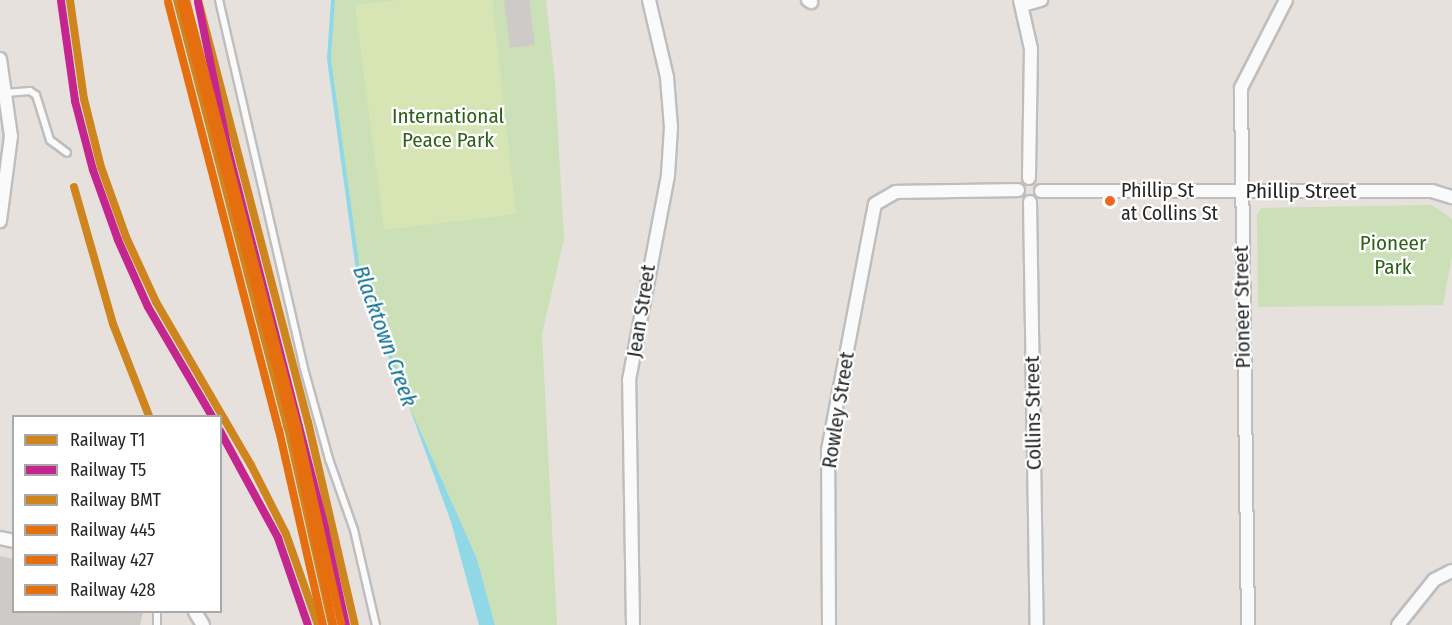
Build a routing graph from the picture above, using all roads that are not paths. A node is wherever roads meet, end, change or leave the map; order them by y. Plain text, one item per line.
1 (219, 0) edge
2 (649, 0) edge
3 (1041, 0) edge
4 (1286, 0) edge
5 (1022, 3) edge
6 (0, 59) edge
7 (6, 93) junction
8 (67, 153) dead end
9 (1029, 178) junction
10 (1018, 190) junction
11 (1041, 190) junction
12 (1240, 190) junction
13 (1452, 197) edge
14 (1030, 202) junction
15 (0, 221) edge
16 (1452, 571) edge
17 (376, 625) edge
18 (633, 625) edge
19 (829, 625) edge
20 (1037, 625) edge
21 (1248, 625) edge
22 (1398, 625) edge

1 - 17 lane
2 - 18 street, Jean Street
3 - 5 street
4 - 12 street, Pioneer Street
5 - 9 street
6 - 7 street
7 - 8 lane
7 - 15 street
9 - 10 street
9 - 11 street
10 - 14 street
10 - 19 street, Rowley Street
11 - 12 street, Phillip Street
11 - 14 street
12 - 13 street, Phillip Street
12 - 21 street, Pioneer Street
14 - 20 street, Collins Street
16 - 22 street

